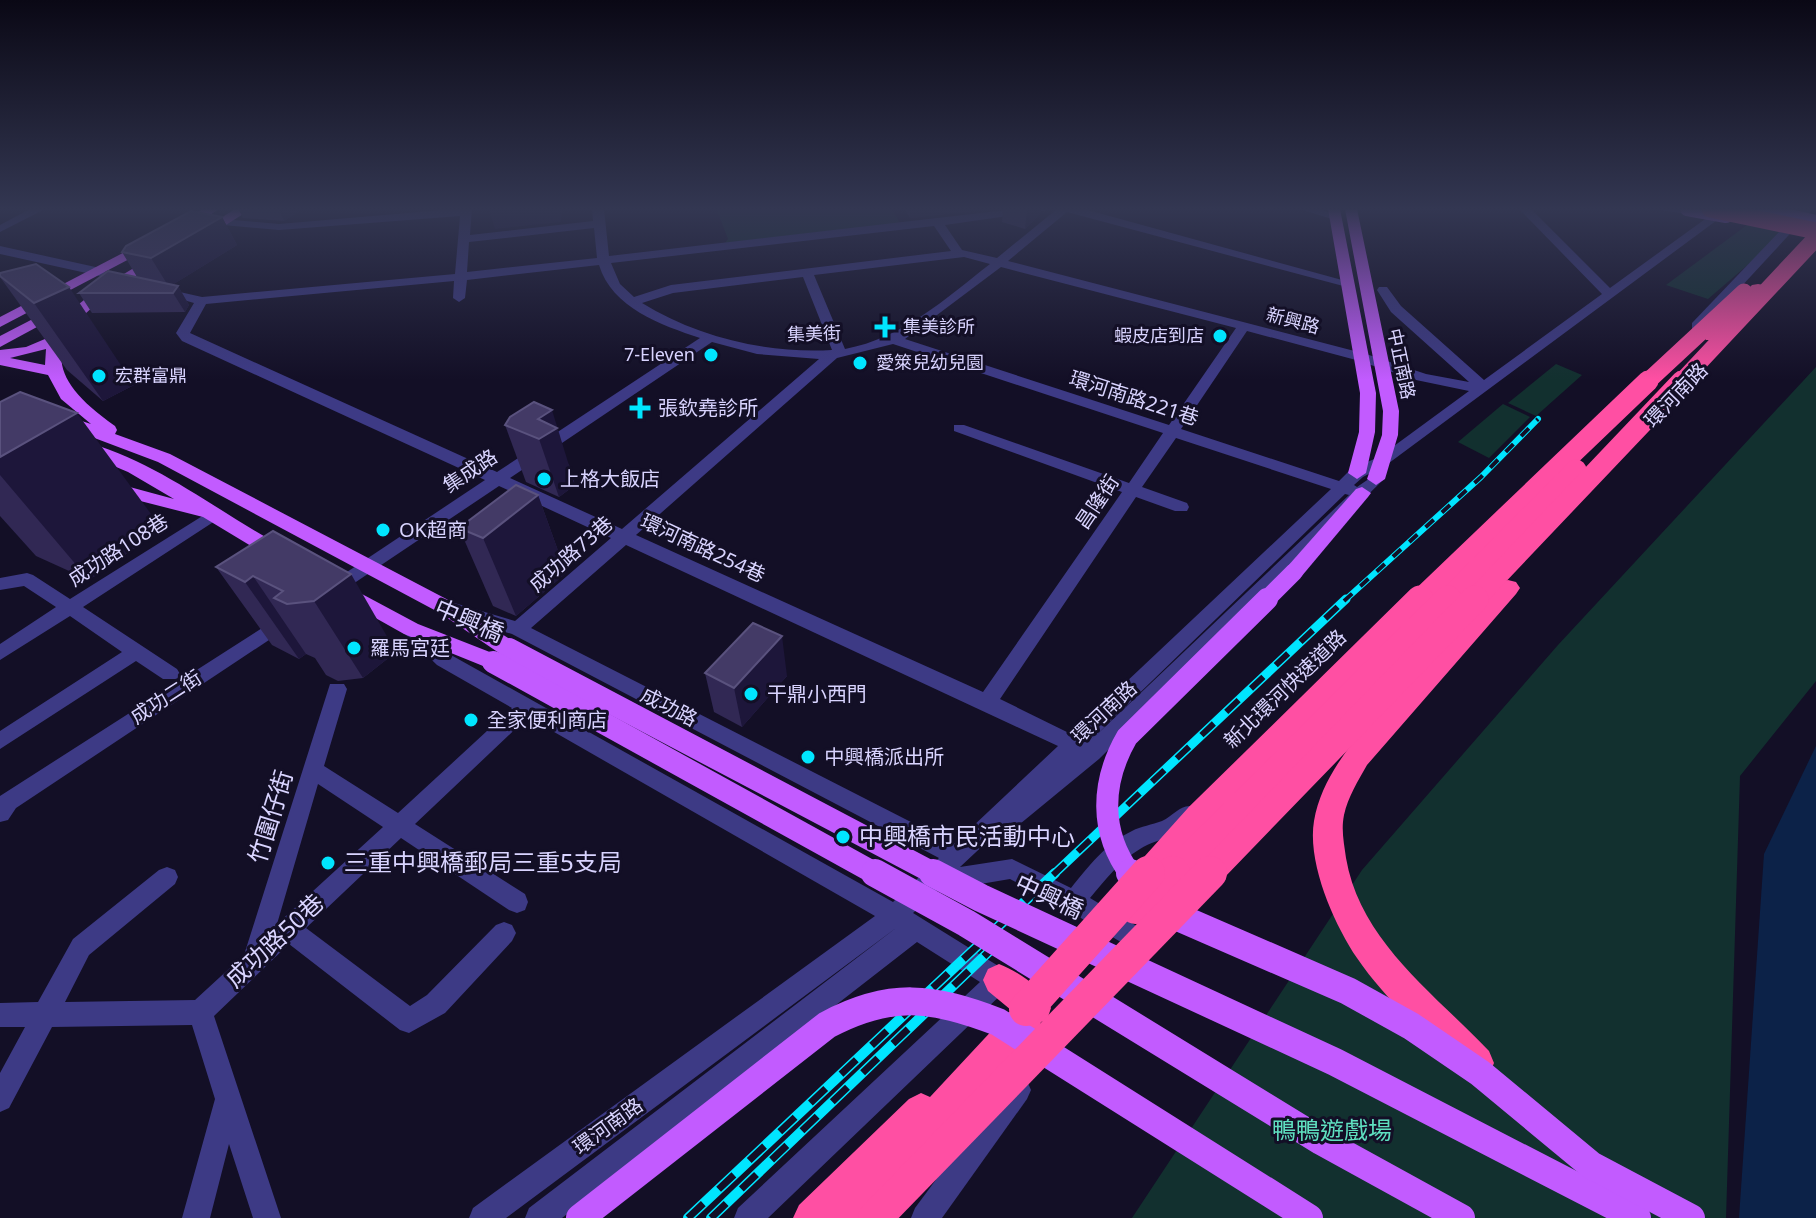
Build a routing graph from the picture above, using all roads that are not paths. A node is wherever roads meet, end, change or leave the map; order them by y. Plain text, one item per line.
1 (72, 266) edge
2 (111, 266) edge
3 (132, 266) edge
4 (135, 266) edge
5 (141, 266) edge
6 (461, 266) edge
7 (561, 266) edge
8 (607, 266) edge
9 (706, 266) edge
10 (709, 266) joint
11 (797, 266) edge
12 (995, 266) edge
13 (1015, 266) edge
14 (1282, 266) edge
15 (1344, 266) edge
16 (1362, 266) edge
17 (1581, 266) edge
18 (1650, 266) edge
19 (1770, 266) edge
20 (1775, 266) edge
21 (1780, 266) edge
22 (1782, 266) edge
23 (1785, 266) edge
24 (100, 272) junction
25 (460, 277) junction
26 (117, 282) junction
27 (1347, 283) junction
28 (1383, 290) dead end
29 (1610, 295) junction
30 (459, 298) dead end
31 (202, 301) junction
32 (633, 302) junction
33 (0, 323) edge
34 (1244, 326) junction
35 (0, 334) edge
36 (709, 338) junction
37 (57, 339) junction
38 (894, 340) junction
39 (0, 342) edge
40 (837, 353) junction
41 (0, 355) edge
42 (1361, 357) junction
43 (0, 361) edge
44 (1380, 364) junction
45 (56, 372) junction
46 (1484, 388) junction
47 (46, 414) edge
48 (959, 428) dead end
49 (1172, 431) junction
50 (61, 440) edge
51 (139, 449) junction
52 (1384, 460) junction
53 (1357, 473) junction
54 (497, 479) junction
55 (1376, 479) joint
56 (92, 483) dead end
57 (1342, 486) junction
58 (1132, 490) junction
59 (1362, 493) junction
60 (1181, 507) dead end
61 (212, 515) junction
62 (1549, 523) junction
63 (624, 536) junction
64 (294, 562) edge
65 (369, 565) junction
66 (313, 574) edge
67 (0, 584) edge
68 (337, 588) junction
69 (68, 608) junction
70 (411, 629) junction
71 (507, 647) junction
72 (1357, 648) junction
73 (136, 652) junction
74 (0, 653) edge
75 (170, 674) dead end
76 (1405, 677) junction
77 (337, 689) dead end
78 (987, 702) junction
79 (526, 707) junction
80 (0, 741) edge
81 (1072, 743) junction
82 (1092, 753) junction
83 (313, 770) junction
84 (3, 803) edge
85 (399, 826) junction
86 (1174, 828) junction
87 (955, 855) junction
88 (167, 877) dead end
89 (930, 882) junction
90 (1074, 901) junction
91 (517, 902) dead end
92 (906, 921) junction
93 (1108, 921) junction
94 (288, 929) junction
95 (504, 933) dead end
96 (1142, 942) junction
97 (255, 960) junction
98 (999, 980) junction
99 (200, 1012) junction
100 (45, 1014) junction
101 (0, 1015) edge
102 (1039, 1016) junction
103 (1503, 1091) junction
104 (0, 1099) edge
105 (228, 1099) junction
106 (196, 1218) edge
107 (267, 1218) edge
108 (483, 1218) edge
109 (539, 1218) edge
110 (580, 1218) edge
111 (748, 1218) edge
112 (812, 1218) edge
113 (845, 1218) edge
114 (860, 1218) edge
115 (875, 1218) edge
116 (925, 1218) edge
117 (1309, 1218) edge
118 (1461, 1218) edge
119 (1637, 1218) edge
120 (1691, 1218) edge

1 - 24 street
2 - 24 main road
3 - 35 main road
4 - 39 main road
5 - 26 main road
6 - 25 street
7 - 25 street
8 - 32 street, 集美街
9 - 10 street
10 - 32 street
11 - 40 street
12 - 38 street, 集美街
13 - 34 street, 新興路
14 - 27 street
15 - 27 main road, 中正南路
16 - 44 main road, 中正南路
17 - 29 street
18 - 29 street, 環河南路
19 - 72 street, 環河南路
20 - 102 highway, 新北環河快速道路, bridge
21 - 102 highway, bridge
22 - 62 highway, bridge
23 - 76 street, 環河南路
24 - 33 main road
25 - 30 street
25 - 31 street
26 - 31 street
26 - 37 main road
27 - 42 main road, 中正南路
28 - 46 street
29 - 46 street, 環河南路
31 - 54 street, 環河南路254巷
32 - 36 street, 集美街
34 - 42 street, 新興路
34 - 49 street, 昌隆街
36 - 40 street, 集美街
36 - 54 street, 集成路
37 - 41 main road
37 - 45 main road
38 - 40 street, 集美街
38 - 49 street, 環河南路221巷
40 - 63 street, 成功路73巷
42 - 44 street, 新興路
42 - 53 main road, 中正南路
43 - 45 main road
44 - 46 street, 新興路
44 - 52 main road, 中正南路
45 - 51 main road
46 - 52 street, 環河南路
47 - 51 main road
48 - 58 street
49 - 57 street, 環河南路221巷
49 - 58 street, 昌隆街
50 - 61 main road
51 - 65 main road
52 - 53 street, 環河南路
52 - 55 main road, 中正南路
53 - 57 street, 環河南路
54 - 63 street, 環河南路254巷
54 - 65 street, 集成路
55 - 59 street, 環河南路
56 - 61 main road
57 - 59 street, 環河南路221巷
57 - 81 street, 環河南路
58 - 60 street
58 - 78 street, 昌隆街
59 - 82 street, 環河南路
59 - 103 main road, bridge
61 - 64 main road
61 - 69 street, 成功路108巷
62 - 103 highway, bridge
62 - 115 highway, bridge
63 - 71 street, 成功路73巷
63 - 78 street, 環河南路254巷
65 - 68 street, 集成路
65 - 71 main road, 中興橋
66 - 68 main road
67 - 69 street
68 - 70 main road
68 - 84 street, 成功二街
69 - 73 street, 成功路108巷
69 - 74 street
70 - 71 main road, 中興橋
70 - 79 street
71 - 87 street, 成功路
71 - 118 main road, 中興橋, bridge
71 - 119 main road, 中興橋, bridge
72 - 76 street
72 - 86 street, 環河南路
73 - 75 street, 成功路108巷
73 - 80 street
76 - 96 street, 環河南路
77 - 83 street, 竹圍仔街
78 - 81 street, 環河南路254巷
79 - 85 street, 成功路50巷
79 - 92 street
81 - 82 street, 環河南路254巷
81 - 87 street, 環河南路
82 - 89 street, 環河南路
83 - 85 street
83 - 97 street, 竹圍仔街
85 - 91 street
85 - 94 street, 成功路50巷
86 - 90 street, 環河南路
86 - 93 highway
87 - 89 street
87 - 92 street, 環河南路
88 - 100 street
89 - 90 street
89 - 92 street
90 - 93 street
92 - 98 street
92 - 108 street, 環河南路
92 - 109 street, 環河南路
93 - 96 street
93 - 102 highway
94 - 95 street
94 - 97 street, 成功路50巷
96 - 102 street, 環河南路
97 - 99 street, 成功路50巷
98 - 102 highway
98 - 111 street
99 - 100 street
99 - 105 street
100 - 101 street
100 - 104 street
102 - 112 highway, 新北環河快速道路
102 - 113 highway
102 - 114 highway
102 - 116 street, 環河南路
103 - 120 main road, bridge
105 - 106 street
105 - 107 street
110 - 117 main road, bridge

